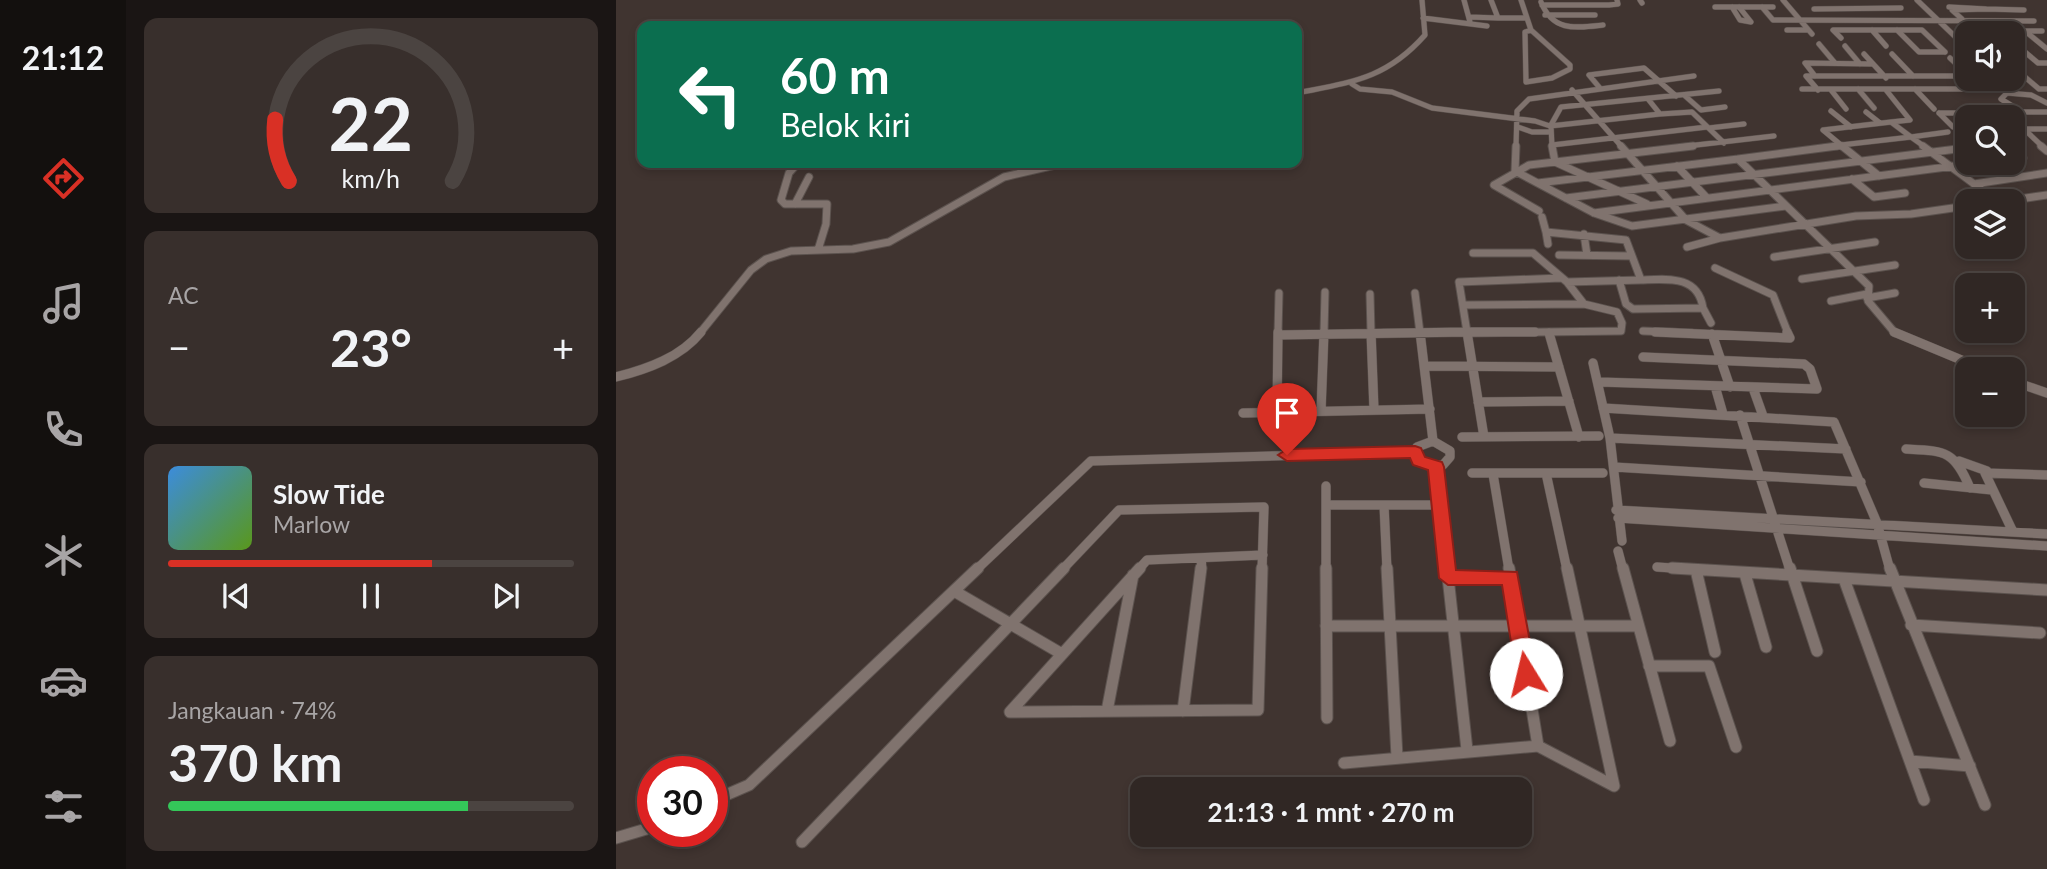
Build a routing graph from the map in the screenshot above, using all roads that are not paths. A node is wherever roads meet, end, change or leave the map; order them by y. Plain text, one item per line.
1 (1422, 0) edge
2 (1464, 0) edge
3 (1491, 0) edge
4 (1521, 0) edge
5 (1617, 0) edge
6 (1737, 0) edge
7 (1783, 0) edge
8 (1843, 0) edge
9 (1870, 0) edge
10 (1917, 0) edge
11 (1541, 2) edge
12 (1894, 2) edge
13 (1588, 3) edge
14 (1716, 7) dead end
15 (1732, 7) junction
16 (1741, 7) junction
17 (1762, 7) junction
18 (1773, 7) dead end
19 (1849, 8) junction
20 (1877, 8) junction
21 (1815, 9) dead end
22 (2024, 10) dead end
23 (1545, 15) junction
24 (1595, 15) junction
25 (1497, 16) junction
26 (1527, 18) junction
27 (1423, 19) junction
28 (1857, 19) junction
29 (1937, 19) junction
30 (1962, 19) junction
31 (1799, 20) junction
32 (2034, 20) dead end
33 (1487, 26) dead end
34 (1531, 30) junction
35 (1787, 30) dead end
36 (1870, 30) junction
37 (1897, 30) junction
38 (2025, 31) joint
39 (2042, 31) dead end
40 (1955, 34) edge
41 (1526, 37) junction
42 (1539, 37) junction
43 (1841, 38) dead end
44 (2034, 38) junction
45 (2047, 38) edge
46 (1819, 44) dead end
47 (1845, 46) dead end
48 (1886, 46) dead end
49 (2047, 49) edge
50 (2025, 52) edge
51 (1864, 54) dead end
52 (1892, 54) dead end
53 (1950, 58) dead end
54 (1955, 63) edge
55 (2047, 63) edge
56 (1835, 64) junction
57 (1860, 64) junction
58 (1873, 64) junction
59 (2040, 66) dead end
60 (2047, 72) edge
61 (1955, 75) edge
62 (1694, 76) dead end
63 (1815, 76) junction
64 (1884, 76) junction
65 (1913, 76) junction
66 (2025, 77) edge
67 (1660, 81) junction
68 (1352, 84) junction
69 (1599, 87) junction
70 (1802, 89) dead end
71 (1858, 89) junction
72 (1897, 89) junction
73 (1915, 89) junction
74 (2047, 89) edge
75 (1572, 90) junction
76 (1818, 90) junction
77 (1831, 90) junction
78 (1886, 90) junction
79 (1955, 90) edge
80 (1720, 91) dead end
81 (2012, 91) joint
82 (1302, 92) edge
83 (1684, 95) junction
84 (1676, 96) junction
85 (1648, 99) junction
86 (2047, 102) edge
87 (1585, 106) junction
88 (1725, 107) dead end
89 (1874, 108) dead end
90 (1846, 109) dead end
91 (1934, 109) dead end
92 (1831, 111) dead end
93 (2047, 111) edge
94 (1866, 112) dead end
95 (1955, 113) edge
96 (1660, 114) junction
97 (2036, 114) junction
98 (1599, 121) junction
99 (1891, 122) junction
100 (1880, 123) junction
101 (1517, 124) junction
102 (1744, 124) dead end
103 (2047, 126) edge
104 (1851, 127) junction
105 (1955, 127) edge
106 (1708, 128) junction
107 (1550, 129) junction
108 (2025, 129) edge
109 (2025, 130) edge
110 (1948, 132) dead end
111 (1774, 136) dead end
112 (1614, 137) junction
113 (1912, 137) junction
114 (1724, 143) junction
115 (1552, 145) junction
116 (1709, 145) junction
117 (1841, 145) junction
118 (1955, 149) edge
119 (2047, 151) edge
120 (1932, 152) junction
121 (1628, 154) junction
122 (1738, 159) junction
123 (1726, 160) junction
124 (1861, 161) junction
125 (1555, 162) junction
126 (1677, 166) junction
127 (1951, 166) junction
128 (1955, 166) edge
129 (794, 168) edge
130 (1042, 168) edge
131 (1515, 170) junction
132 (1644, 170) junction
133 (2047, 173) edge
134 (1754, 174) junction
135 (1879, 176) junction
136 (809, 177) dead end
137 (1588, 177) junction
138 (1852, 179) junction
139 (1690, 181) junction
140 (1536, 183) junction
141 (1974, 184) junction
142 (1655, 185) junction
143 (1981, 189) edge
144 (1619, 190) junction
145 (1770, 190) junction
146 (1905, 193) dead end
147 (2047, 195) edge
148 (1874, 197) junction
149 (1566, 198) junction
150 (1707, 198) junction
151 (2025, 198) edge
152 (1671, 202) junction
153 (795, 204) junction
154 (1649, 205) junction
155 (1786, 205) junction
156 (1955, 207) edge
157 (1594, 213) junction
158 (1892, 214) junction
159 (1686, 220) junction
160 (1806, 225) junction
161 (1546, 232) junction
162 (1584, 234) junction
163 (1720, 238) junction
164 (1875, 242) dead end
165 (1548, 244) dead end
166 (1688, 247) dead end
167 (1831, 248) junction
168 (818, 250) junction
169 (1473, 253) dead end
170 (1559, 255) dead end
171 (1587, 255) junction
172 (1631, 256) junction
173 (1774, 257) dead end
174 (1895, 265) dead end
175 (1715, 268) dead end
176 (1854, 271) junction
177 (1802, 279) dead end
178 (1564, 280) junction
179 (1619, 280) junction
180 (1641, 280) junction
181 (1325, 292) dead end
182 (1279, 293) dead end
183 (1415, 293) dead end
184 (1895, 293) dead end
185 (1370, 294) dead end
186 (1867, 296) junction
187 (1831, 301) dead end
188 (1584, 304) junction
189 (1464, 305) junction
190 (1703, 308) junction
191 (1711, 323) dead end
192 (1643, 331) dead end
193 (1467, 332) junction
194 (1422, 333) junction
195 (1549, 333) junction
196 (1324, 334) junction
197 (1370, 334) junction
198 (1712, 334) junction
199 (1278, 335) junction
200 (1643, 357) dead end
201 (1955, 358) edge
202 (1722, 360) junction
203 (1594, 363) dead end
204 (1425, 366) junction
205 (1472, 366) junction
206 (1559, 367) junction
207 (616, 377) edge
208 (1600, 382) junction
209 (2025, 385) edge
210 (1715, 386) junction
211 (1730, 387) junction
212 (1753, 388) junction
213 (2047, 393) edge
214 (1478, 401) junction
215 (1569, 401) junction
216 (1603, 408) junction
217 (1430, 409) junction
218 (1374, 410) junction
219 (1321, 411) junction
220 (1277, 412) junction
221 (1243, 413) dead end
222 (1723, 414) junction
223 (1740, 415) junction
224 (1763, 416) junction
225 (1600, 436) dead end
226 (1462, 437) dead end
227 (1484, 437) junction
228 (1579, 437) junction
229 (1610, 438) junction
230 (1433, 441) junction
231 (1750, 445) junction
232 (1846, 449) junction
233 (1906, 449) dead end
234 (1415, 452) junction
235 (1959, 461) junction
236 (1436, 467) junction
237 (1614, 467) junction
238 (1987, 471) junction
239 (1472, 473) dead end
240 (1546, 473) junction
241 (1603, 473) dead end
242 (1493, 474) junction
243 (2047, 475) edge
244 (1761, 477) junction
245 (1861, 482) junction
246 (1924, 483) dead end
247 (1326, 486) dead end
248 (1970, 488) junction
249 (1992, 490) junction
250 (1326, 505) junction
251 (1384, 505) junction
252 (1440, 505) junction
253 (1617, 514) junction
254 (1774, 518) junction
255 (1777, 529) junction
256 (1879, 529) junction
257 (2013, 532) junction
258 (2047, 534) edge
259 (2047, 545) edge
260 (1263, 555) junction
261 (1202, 558) junction
262 (1657, 567) dead end
263 (1696, 570) junction
264 (1133, 575) junction
265 (1745, 575) junction
266 (1796, 577) junction
267 (1448, 578) junction
268 (1510, 578) junction
269 (1844, 579) junction
270 (1894, 582) junction
271 (2047, 590) edge
272 (954, 591) junction
273 (1010, 624) junction
274 (1911, 625) junction
275 (1326, 626) junction
276 (1390, 626) junction
277 (1453, 626) junction
278 (1518, 626) junction
279 (1580, 626) junction
280 (1638, 626) junction
281 (2040, 633) dead end
282 (1766, 647) dead end
283 (1817, 651) dead end
284 (1715, 652) dead end
285 (1062, 654) junction
286 (1649, 666) junction
287 (1107, 711) junction
288 (1183, 711) junction
289 (1326, 718) dead end
290 (1670, 741) dead end
291 (1538, 746) junction
292 (1736, 747) dead end
293 (1467, 750) junction
294 (1397, 757) junction
295 (1910, 761) junction
296 (1344, 763) dead end
297 (1970, 766) junction
298 (728, 794) edge
299 (1924, 800) dead end
300 (1985, 805) dead end
301 (637, 832) edge
302 (616, 838) edge
303 (802, 842) dead end

1 - 27 street
2 - 25 street
3 - 25 street
4 - 26 street
5 - 13 street
6 - 16 street
7 - 31 street
8 - 19 street
9 - 20 street
10 - 29 street
11 - 13 street
11 - 23 street
12 - 20 street
13 - 24 street
14 - 15 street
15 - 16 street
15 - 16 street
16 - 17 street
17 - 18 street
17 - 31 street
19 - 20 street
19 - 21 street
19 - 28 street
22 - 30 street
23 - 24 street
23 - 24 street
25 - 26 street
26 - 34 street
27 - 33 street
27 - 68 street
28 - 29 street
28 - 31 street
28 - 36 street
29 - 30 street
29 - 40 street
30 - 32 street
31 - 35 street
34 - 41 street
34 - 42 street
36 - 37 street
36 - 43 street
36 - 48 street
37 - 37 street
38 - 39 street
38 - 44 street
41 - 42 street
41 - 42 street
44 - 45 street
44 - 49 street
46 - 56 street
47 - 57 street
50 - 55 street
51 - 58 street
52 - 65 street
53 - 54 street
56 - 57 street
56 - 63 street
57 - 58 street
58 - 64 street
59 - 60 street
61 - 65 street
62 - 67 street
63 - 64 street
63 - 76 street
64 - 65 street
64 - 72 street
66 - 74 street
67 - 69 street
67 - 69 street
67 - 84 street
68 - 82 street
68 - 101 street
69 - 75 street
70 - 76 street
71 - 77 street
71 - 78 street
71 - 89 street
72 - 73 street
72 - 78 street
73 - 79 street
73 - 91 street
75 - 87 street
75 - 101 street
76 - 77 street
77 - 90 street
78 - 99 street
80 - 83 street
81 - 86 street
81 - 97 street
83 - 84 street
83 - 88 street
84 - 85 street
85 - 87 street
85 - 96 street
87 - 98 street
87 - 107 street
92 - 104 street
93 - 97 street
94 - 100 street
95 - 105 street
96 - 98 street
96 - 106 street
97 - 103 street
98 - 107 street
98 - 112 street
99 - 100 street
99 - 113 street
100 - 104 street
101 - 107 street
101 - 107 street
101 - 131 street
102 - 106 street
103 - 108 street
104 - 117 street
106 - 112 street
106 - 114 street
107 - 115 street
109 - 119 street
110 - 113 street
111 - 114 street
112 - 115 street
112 - 121 street
113 - 117 street
113 - 120 street
114 - 116 street
115 - 125 street
116 - 121 street
116 - 123 street
117 - 122 street
117 - 124 street
118 - 120 street
120 - 124 street
120 - 127 street
121 - 125 street
121 - 132 street
122 - 123 street
122 - 134 street
123 - 126 street
124 - 134 street
124 - 135 street
125 - 131 street
125 - 137 street
126 - 132 street
126 - 139 street
127 - 128 street
127 - 135 street
127 - 141 street
129 - 153 street
130 - 168 street
131 - 140 street
131 - 161 street
132 - 137 street
132 - 142 street
133 - 141 street
134 - 139 street
134 - 145 street
135 - 138 street
136 - 153 street
137 - 140 street
137 - 144 street
138 - 145 street
138 - 148 street
139 - 142 street
139 - 150 street
140 - 149 street
141 - 143 street
142 - 144 street
142 - 152 street
144 - 149 street
144 - 154 street
145 - 150 street
145 - 155 street
146 - 148 street
147 - 151 street
148 - 158 street
149 - 157 street
150 - 152 street
152 - 154 street
152 - 159 street
153 - 168 street
154 - 157 street
155 - 159 street
155 - 160 street
156 - 158 street
157 - 159 street
158 - 160 street
159 - 163 street
160 - 163 street
160 - 167 street
161 - 162 street
161 - 165 street
162 - 171 street
162 - 172 street
163 - 166 street
164 - 167 street
167 - 173 street
167 - 176 street
168 - 207 street
169 - 178 street
170 - 171 street
171 - 172 street
172 - 180 street
174 - 176 street
175 - 198 street
176 - 177 street
176 - 186 street
178 - 179 street
178 - 188 street
178 - 189 street
179 - 180 street
179 - 190 street
180 - 190 street
181 - 196 street
182 - 199 street
183 - 194 street
184 - 186 street
185 - 197 street
186 - 187 street
186 - 201 street
188 - 189 street
188 - 195 street
189 - 193 street
190 - 191 street
192 - 198 street
193 - 194 street
193 - 195 street
193 - 205 street
194 - 197 street
194 - 204 street
195 - 206 street
196 - 197 street
196 - 199 street
196 - 219 street
197 - 218 street
198 - 202 street
199 - 220 street
200 - 202 street
202 - 211 street
202 - 212 street
203 - 208 street
204 - 205 street
204 - 217 street
205 - 206 street
205 - 214 street
206 - 215 street
208 - 210 street
208 - 216 street
209 - 213 street
210 - 211 street
210 - 222 street
211 - 212 street
212 - 224 street
214 - 215 street
214 - 227 street
215 - 228 street
216 - 222 street
216 - 229 street
217 - 218 street
217 - 230 street
218 - 219 street
219 - 220 street
220 - 221 street
222 - 223 street
223 - 224 street
223 - 231 street
224 - 232 street
225 - 228 street
226 - 227 street
227 - 228 street
229 - 231 street
229 - 237 street
230 - 234 street
230 - 236 street
231 - 232 street
231 - 244 street
232 - 245 street
233 - 235 street
234 - 236 street
234 - 272 street
235 - 238 street
235 - 248 street
236 - 252 street
237 - 244 street
237 - 253 street
238 - 243 street
238 - 249 street
239 - 242 street
240 - 241 street
240 - 242 street
240 - 279 street
242 - 268 street
244 - 245 street
244 - 254 street
245 - 256 street
246 - 248 street
247 - 250 street
248 - 249 street
249 - 257 street
250 - 251 street
250 - 275 street
251 - 252 street
251 - 276 street
252 - 267 street
253 - 254 street
253 - 255 street
253 - 280 street
254 - 255 street
254 - 256 street
255 - 256 street
255 - 266 street
256 - 257 street
256 - 259 street
256 - 270 street
257 - 258 street
260 - 261 street
260 - 273 street
260 - 288 street
261 - 264 street
261 - 288 street
262 - 263 street
263 - 265 street
263 - 284 street
264 - 285 street
264 - 287 street
265 - 266 street
265 - 282 street
266 - 269 street
266 - 283 street
267 - 268 street
267 - 277 street
268 - 278 street
269 - 270 street
269 - 295 street
270 - 271 street
270 - 274 street
272 - 273 street
272 - 298 street
273 - 285 street
273 - 303 street
274 - 281 street
274 - 297 street
275 - 276 street
275 - 289 street
276 - 277 street
276 - 294 street
277 - 278 street
277 - 293 street
278 - 279 street
278 - 291 street
279 - 280 street
279 - 291 street
280 - 286 street
285 - 287 street
286 - 290 street
286 - 292 street
287 - 288 street
291 - 293 street
293 - 294 street
294 - 296 street
295 - 297 street
295 - 299 street
297 - 300 street
301 - 302 street

